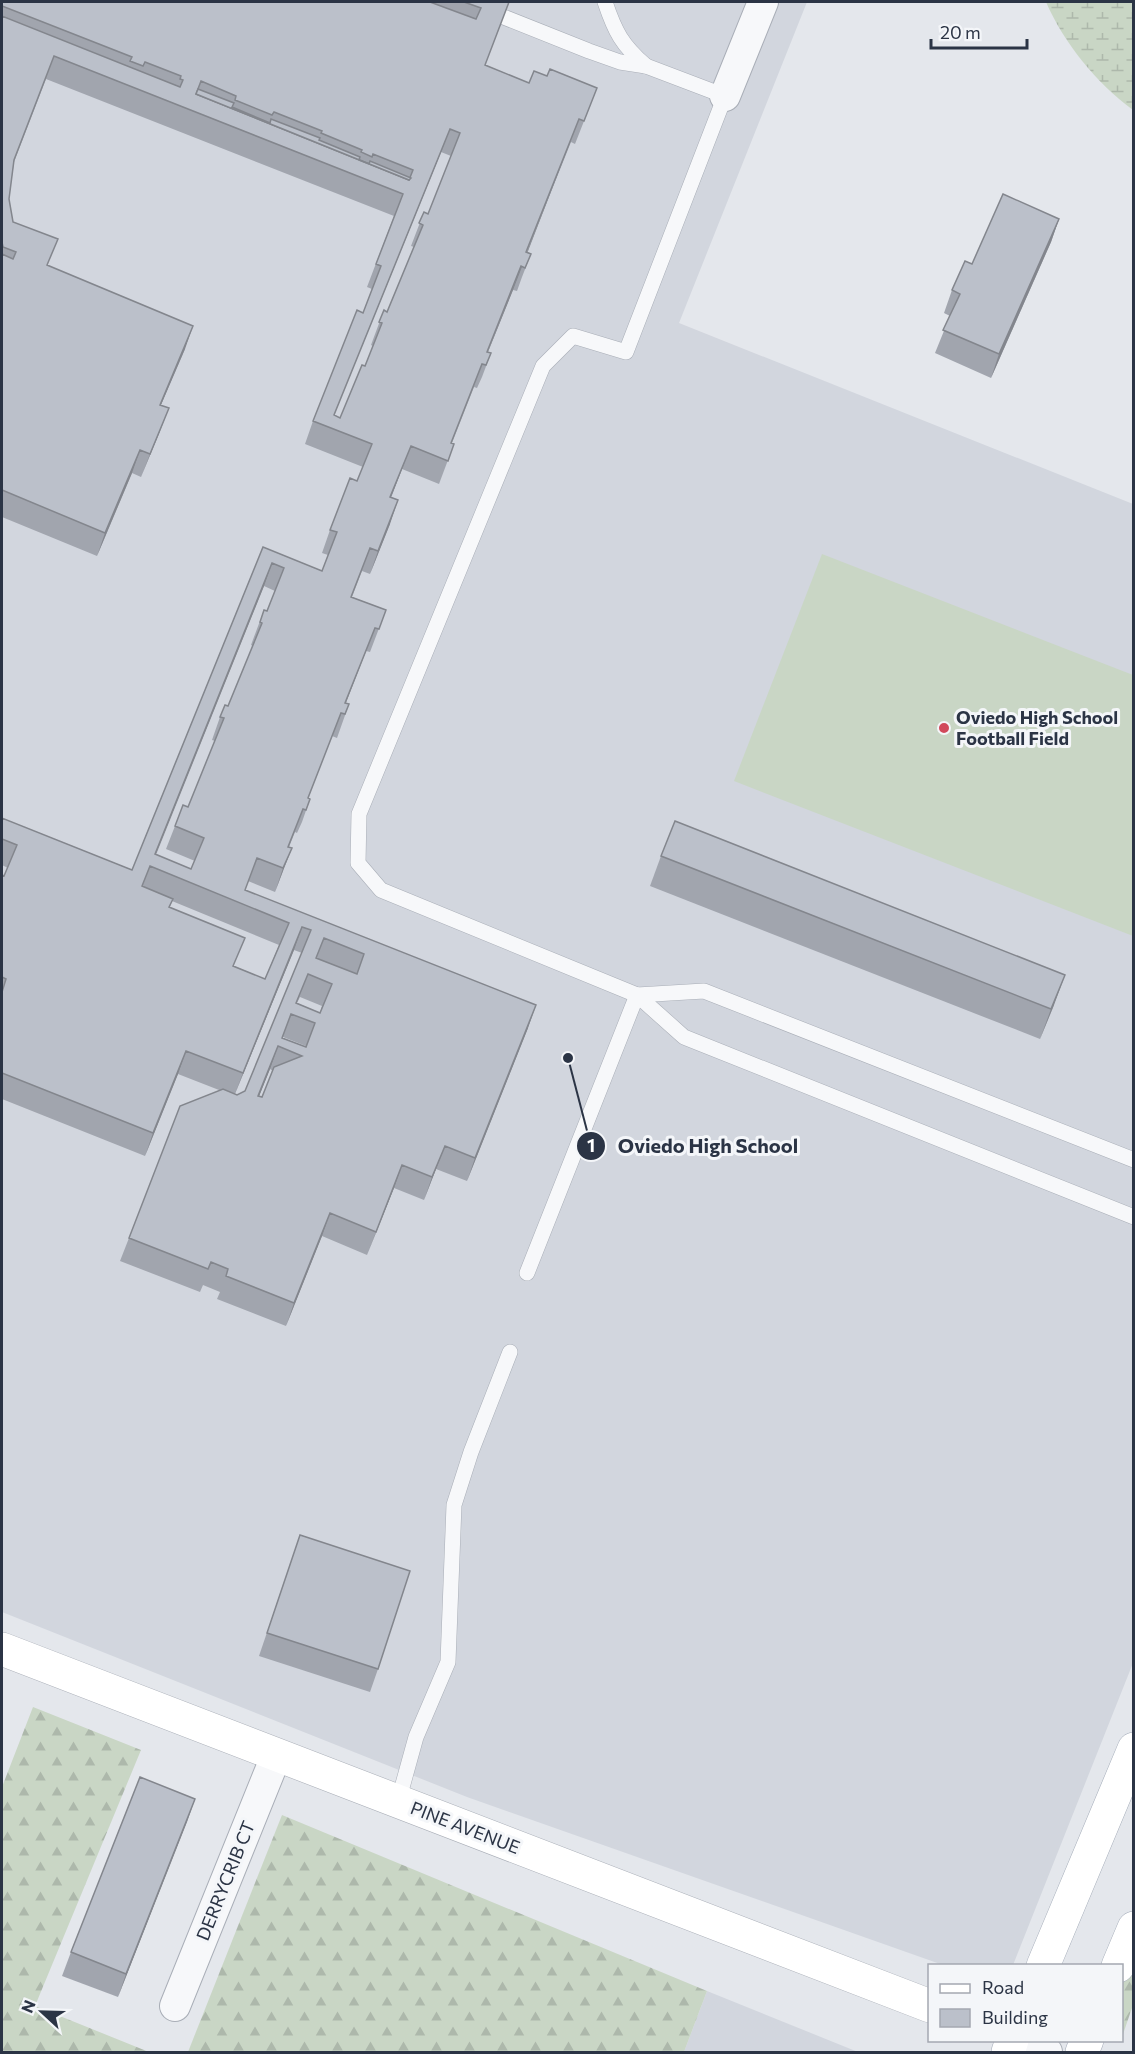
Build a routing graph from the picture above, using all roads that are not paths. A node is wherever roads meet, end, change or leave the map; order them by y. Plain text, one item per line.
1 (466, 2) edge
2 (498, 2) edge
3 (506, 2) edge
4 (605, 2) edge
5 (763, 2) edge
6 (646, 66) junction
7 (725, 96) junction
8 (637, 995) junction
9 (1134, 1160) edge
10 (1134, 1216) edge
11 (527, 1273) dead end
12 (510, 1352) dead end
13 (2, 1648) edge
14 (1134, 1749) edge
15 (276, 1756) junction
16 (398, 1802) junction
17 (1134, 1928) edge
18 (1043, 1964) edge
19 (1118, 1964) edge
20 (928, 2005) edge
21 (175, 2006) dead end
22 (1024, 2042) edge
23 (1047, 2052) edge

1 - 6 lane
2 - 3 lane
4 - 6 lane
5 - 7 street
6 - 7 lane
7 - 8 lane
8 - 9 lane
8 - 10 lane
8 - 11 lane
12 - 16 lane
13 - 15 street, PINE AVENUE
14 - 18 street
15 - 16 street, PINE AVENUE
15 - 21 street, DERRYCRIB CT
16 - 20 street, PINE AVENUE
17 - 19 street
22 - 23 street

